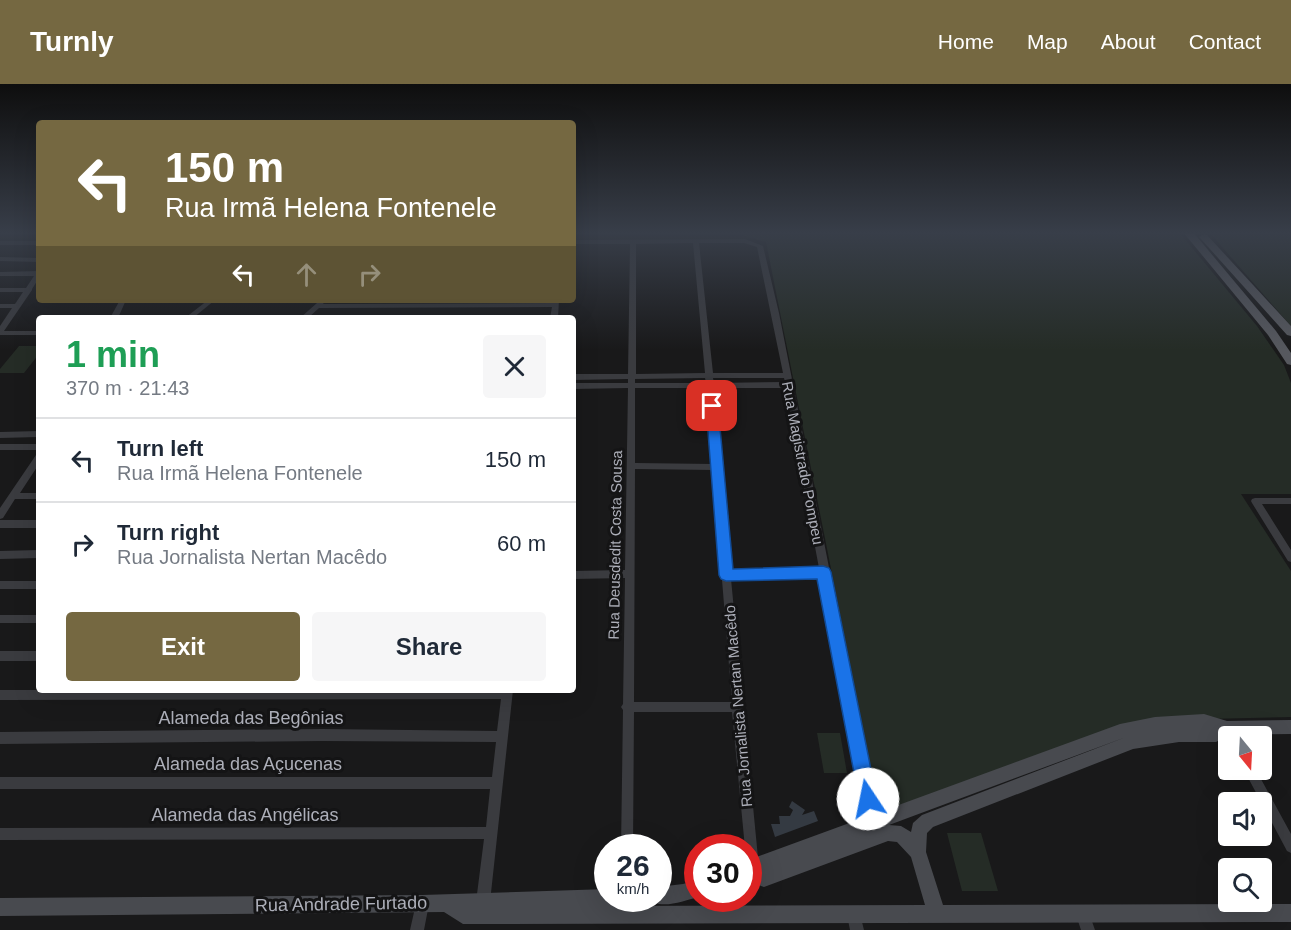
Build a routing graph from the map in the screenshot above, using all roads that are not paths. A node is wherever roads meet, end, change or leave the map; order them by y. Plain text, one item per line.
1 (633, 271) edge
2 (699, 271) edge
3 (765, 271) edge
4 (1221, 271) edge
5 (1232, 271) edge
6 (1235, 271) edge
7 (36, 273) edge
8 (0, 274) edge
9 (36, 278) edge
10 (1245, 283) junction
11 (0, 290) edge
12 (28, 290) junction
13 (208, 303) edge
14 (321, 303) edge
15 (0, 306) edge
16 (17, 306) junction
17 (193, 315) edge
18 (307, 315) edge
19 (1, 328) edge
20 (36, 333) edge
21 (1291, 333) edge
22 (1289, 358) edge
23 (576, 377) edge
24 (787, 380) junction
25 (632, 381) junction
26 (711, 381) junction
27 (576, 386) edge
28 (36, 434) edge
29 (0, 435) edge
30 (0, 447) edge
31 (36, 447) edge
32 (632, 466) junction
33 (716, 466) junction
34 (35, 470) edge
35 (12, 496) junction
36 (36, 496) edge
37 (1291, 501) edge
38 (0, 515) edge
39 (0, 524) edge
40 (36, 524) edge
41 (36, 554) edge
42 (0, 555) edge
43 (1291, 558) edge
44 (823, 572) junction
45 (629, 574) junction
46 (576, 575) edge
47 (726, 575) junction
48 (0, 585) edge
49 (36, 585) edge
50 (0, 619) edge
51 (36, 619) edge
52 (0, 656) edge
53 (36, 656) edge
54 (329, 693) edge
55 (508, 693) edge
56 (0, 695) edge
57 (627, 707) junction
58 (737, 707) junction
59 (1291, 727) edge
60 (1272, 729) edge
61 (1218, 735) edge
62 (502, 737) junction
63 (0, 738) edge
64 (1255, 780) edge
65 (0, 783) edge
66 (496, 783) junction
67 (974, 793) junction
68 (873, 822) junction
69 (491, 833) junction
70 (0, 834) edge
71 (627, 834) edge
72 (751, 834) edge
73 (1291, 847) edge
74 (918, 852) junction
75 (762, 869) edge
76 (762, 870) edge
77 (594, 899) edge
78 (483, 902) junction
79 (446, 903) junction
80 (422, 904) junction
81 (0, 907) edge
82 (1291, 913) edge
83 (937, 915) junction
84 (1086, 922) edge
85 (856, 923) edge
86 (417, 930) edge

1 - 25 street, Rua Deusdedit Costa Sousa
2 - 26 street, Rua Jornalista Nertan Macêdo
3 - 24 street, Rua Magistrado Pompeu
4 - 22 main road
5 - 10 main road
6 - 10 main road
7 - 8 street
9 - 12 street
10 - 21 main road
11 - 12 street
12 - 16 street
13 - 17 street
14 - 18 street
15 - 16 street
16 - 19 street
19 - 20 street
23 - 25 street
24 - 26 street
24 - 44 street, Rua Magistrado Pompeu
25 - 26 street
25 - 27 street
25 - 32 street, Rua Deusdedit Costa Sousa
26 - 33 street, Rua Jornalista Nertan Macêdo
28 - 29 street
30 - 31 street
32 - 33 street
32 - 45 street, Rua Deusdedit Costa Sousa
33 - 47 street, Rua Jornalista Nertan Macêdo
34 - 35 street
35 - 36 street
35 - 38 street
37 - 43 street
39 - 40 street
41 - 42 street
44 - 47 street
44 - 68 street, Rua Magistrado Pompeu
45 - 46 street
45 - 57 street, Rua Deusdedit Costa Sousa
47 - 58 street, Rua Jornalista Nertan Macêdo
48 - 49 street
50 - 51 street
52 - 53 street
54 - 56 street
55 - 62 street
57 - 58 street
57 - 71 street, Rua Deusdedit Costa Sousa
58 - 72 street, Rua Jornalista Nertan Macêdo
59 - 60 street
61 - 67 street
62 - 63 street, Alameda das Begônias
62 - 66 street
64 - 73 street
65 - 66 street, Alameda das Açucenas
66 - 69 street
67 - 68 street
67 - 74 street
68 - 75 street
69 - 70 street, Alameda das Angélicas
69 - 78 street
74 - 76 street
74 - 83 street
77 - 78 street
78 - 79 street
79 - 80 street, Rua Andrade Furtado
79 - 85 street, Rua Andrade Furtado
80 - 81 street, Rua Andrade Furtado
80 - 86 street
82 - 84 street, Rua Andrade Furtado
83 - 84 street, Rua Andrade Furtado
83 - 85 street, Rua Andrade Furtado

